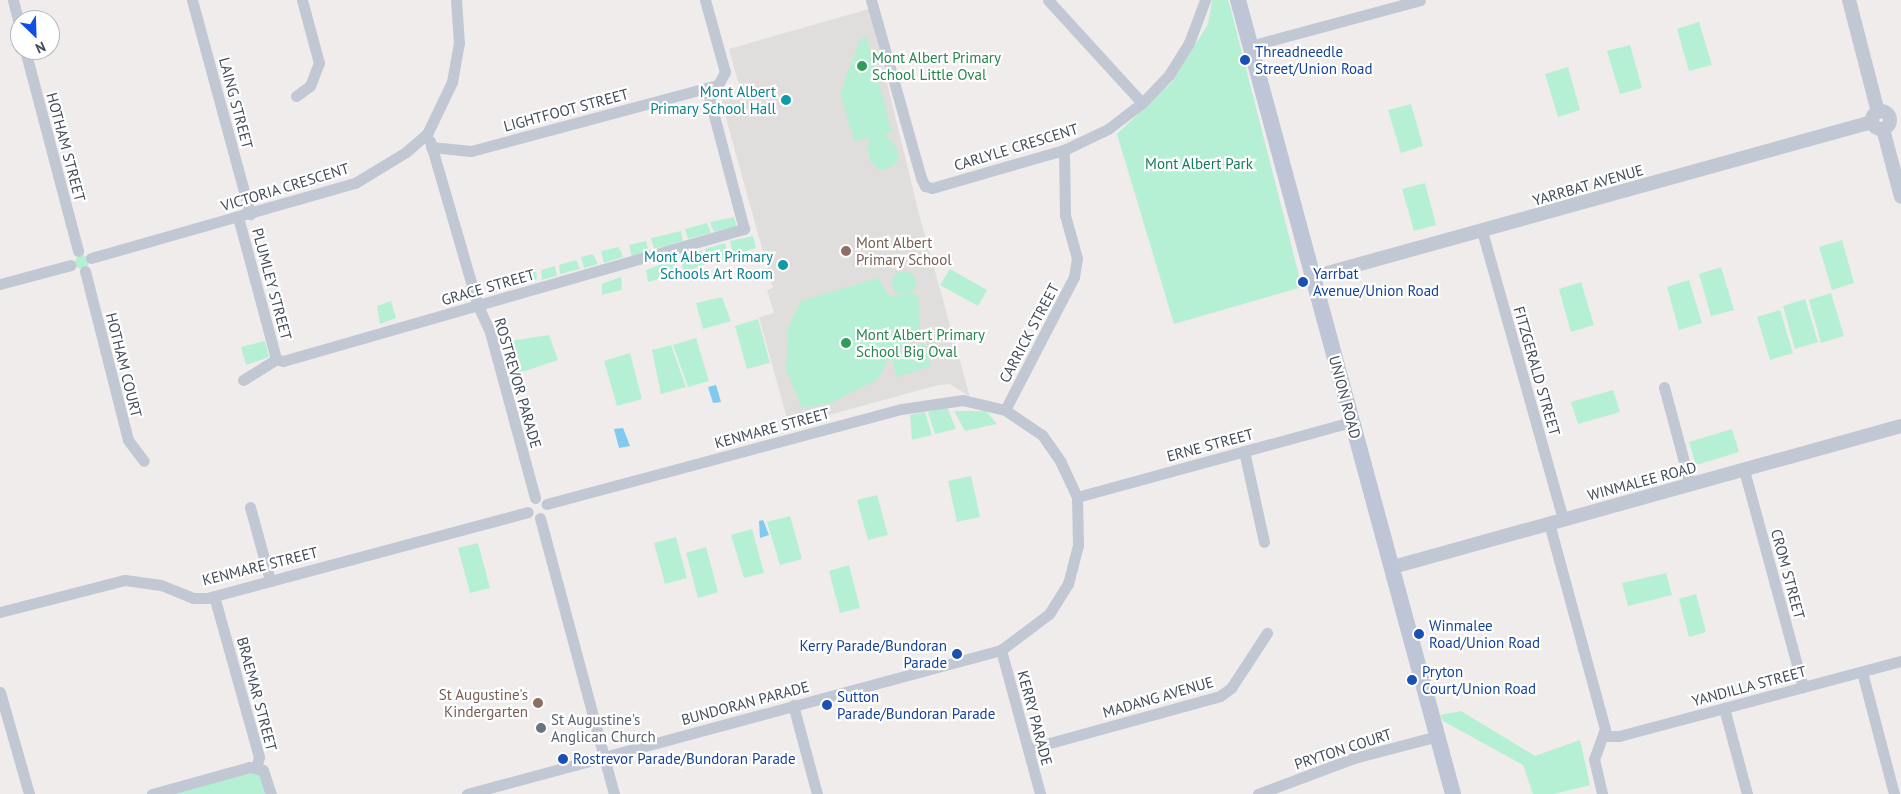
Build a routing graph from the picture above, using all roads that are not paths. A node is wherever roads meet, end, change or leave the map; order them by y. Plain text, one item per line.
1 (192, 0) edge
2 (302, 0) edge
3 (456, 0) edge
4 (705, 0) edge
5 (871, 0) edge
6 (1048, 0) edge
7 (1205, 0) edge
8 (1238, 0) edge
9 (1420, 0) edge
10 (1849, 0) edge
11 (1250, 46) junction
12 (29, 60) edge
13 (707, 89) junction
14 (296, 96) dead end
15 (1142, 103) junction
16 (1885, 120) edge
17 (428, 134) junction
18 (432, 147) junction
19 (1064, 150) junction
20 (1901, 197) edge
21 (250, 214) junction
22 (238, 217) junction
23 (1482, 231) junction
24 (78, 252) junction
25 (91, 258) junction
26 (71, 265) junction
27 (85, 272) junction
28 (1313, 277) junction
29 (0, 284) edge
30 (478, 306) junction
31 (276, 359) junction
32 (244, 380) dead end
33 (1664, 387) dead end
34 (1005, 410) junction
35 (1352, 422) junction
36 (1901, 426) edge
37 (1244, 451) junction
38 (144, 461) dead end
39 (1744, 470) junction
40 (1690, 484) junction
41 (1077, 496) junction
42 (535, 498) junction
43 (547, 504) junction
44 (250, 507) dead end
45 (528, 512) junction
46 (540, 518) junction
47 (1556, 522) junction
48 (1264, 542) dead end
49 (1393, 567) junction
50 (270, 580) junction
51 (214, 596) junction
52 (0, 612) edge
53 (1267, 633) dead end
54 (1001, 650) junction
55 (1901, 661) edge
56 (1862, 672) junction
57 (1803, 687) junction
58 (0, 692) edge
59 (793, 705) junction
60 (1724, 708) junction
61 (1438, 736) junction
62 (1604, 736) junction
63 (1028, 749) junction
64 (604, 757) junction
65 (256, 768) junction
66 (29, 794) edge
67 (152, 794) edge
68 (271, 794) edge
69 (468, 794) edge
70 (614, 794) edge
71 (817, 794) edge
72 (1040, 794) edge
73 (1258, 794) edge
74 (1453, 794) edge
75 (1602, 794) edge
76 (1747, 794) edge
77 (1894, 794) edge

1 - 21 street, LAING STREET
2 - 14 street
3 - 17 street, VICTORIA CRESCENT
4 - 13 street
5 - 19 street, CARLYLE CRESCENT
6 - 15 street
7 - 15 street, CARLYLE CRESCENT
8 - 11 main road, UNION ROAD
9 - 11 street
10 - 16 street
11 - 28 main road, UNION ROAD
12 - 24 street, HOTHAM STREET
13 - 18 street, LIGHTFOOT STREET
13 - 30 street, GRACE STREET
15 - 19 street, CARLYLE CRESCENT
16 - 20 street
16 - 23 street, YARRBAT AVENUE
17 - 18 street, ROSTREVOR PARADE
17 - 21 street, VICTORIA CRESCENT
18 - 30 street, ROSTREVOR PARADE
19 - 34 street, CARRICK STREET
21 - 22 street, VICTORIA CRESCENT
22 - 25 street, VICTORIA CRESCENT
22 - 31 street, PLUMLEY STREET
23 - 28 street, YARRBAT AVENUE
23 - 47 street, FITZGERALD STREET
24 - 25 street
24 - 26 street
25 - 27 street
26 - 27 street
26 - 29 street
27 - 38 street, HOTHAM COURT
28 - 35 main road, UNION ROAD
30 - 31 street, GRACE STREET
30 - 42 street, ROSTREVOR PARADE
31 - 32 street, GRACE STREET
33 - 40 street
34 - 41 street
34 - 43 street, KENMARE STREET
35 - 37 street, ERNE STREET
35 - 49 main road, UNION ROAD
36 - 39 street, WINMALEE ROAD
37 - 41 street, ERNE STREET
37 - 48 street
39 - 40 street, WINMALEE ROAD
39 - 57 street, CROM STREET
40 - 47 street, WINMALEE ROAD
41 - 54 street
42 - 43 street
42 - 45 street
43 - 46 street
44 - 50 street
45 - 46 street
45 - 50 street, KENMARE STREET
46 - 64 street
47 - 49 street, WINMALEE ROAD
47 - 62 street, FITZGERALD STREET
49 - 61 main road, UNION ROAD
50 - 51 street, KENMARE STREET
51 - 52 street, KENMARE STREET
51 - 65 street, BRAEMAR STREET
53 - 63 street, MADANG AVENUE
54 - 59 street, BUNDORAN PARADE
54 - 63 street, KERRY PARADE
55 - 56 street, YANDILLA STREET
56 - 57 street, YANDILLA STREET
56 - 77 street
57 - 60 street, YANDILLA STREET
58 - 66 street
59 - 64 street, BUNDORAN PARADE
59 - 71 street
60 - 62 street, YANDILLA STREET
60 - 76 street
61 - 73 street, PRYTON COURT
61 - 74 main road, UNION ROAD
62 - 75 street
63 - 72 street, KERRY PARADE
64 - 69 street, BUNDORAN PARADE
64 - 70 street
65 - 67 street
65 - 68 street, BRAEMAR STREET

